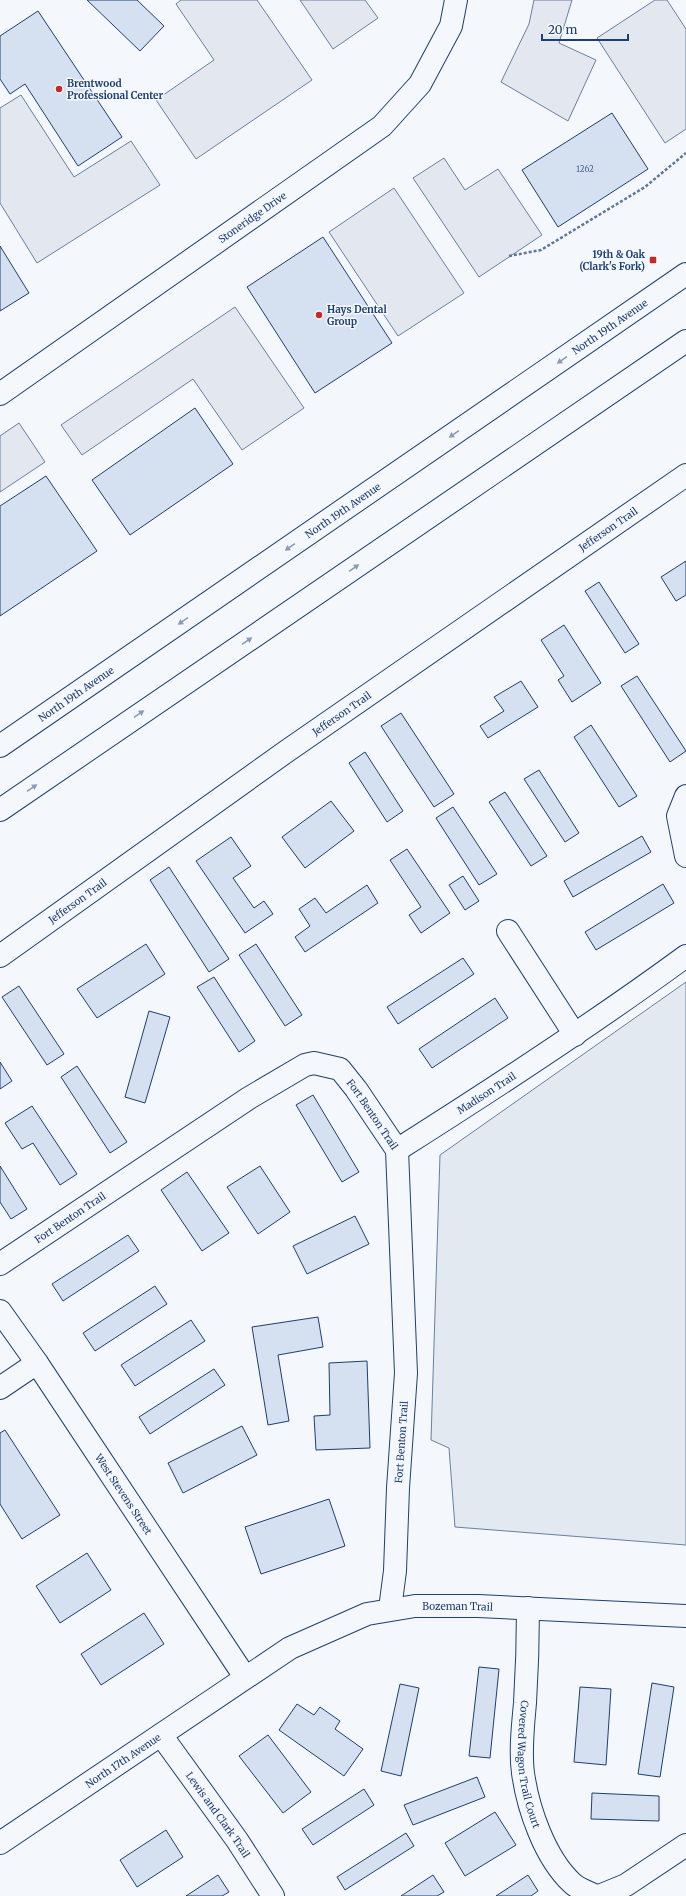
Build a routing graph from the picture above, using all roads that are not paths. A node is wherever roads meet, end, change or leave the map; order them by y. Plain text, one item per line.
1 (456, 0) edge
2 (686, 274) edge
3 (686, 341) edge
4 (0, 394) edge
5 (686, 475) edge
6 (0, 746) edge
7 (686, 796) edge
8 (0, 810) edge
9 (686, 856) edge
10 (508, 931) dead end
11 (0, 956) edge
12 (686, 956) edge
13 (575, 1035) junction
14 (397, 1150) junction
15 (0, 1264) edge
16 (0, 1311) edge
17 (37, 1362) junction
18 (0, 1388) edge
19 (528, 1608) junction
20 (390, 1609) junction
21 (686, 1616) edge
22 (245, 1678) junction
23 (161, 1735) junction
24 (0, 1843) edge
25 (686, 1845) edge
26 (273, 1896) edge
27 (596, 1896) edge
28 (600, 1896) edge

1 - 4 street, Stoneridge Drive
2 -> 6 street, North 19th Avenue
8 -> 3 street
5 - 11 street, Jefferson Trail
7 - 9 street
10 - 13 street
12 - 13 street, Madison Trail
13 - 14 street, Madison Trail
14 - 15 street, Fort Benton Trail
14 - 20 street, Fort Benton Trail
16 - 17 street, West Stevens Street
17 - 18 street
17 - 22 street, West Stevens Street
19 - 20 street, Bozeman Trail
19 - 21 street, Bozeman Trail
19 - 27 street, Covered Wagon Trail Court
20 - 22 street, Bozeman Trail
22 - 23 street, North 17th Avenue
23 - 24 street, North 17th Avenue
23 - 26 street, Lewis and Clark Trail
25 - 28 street

